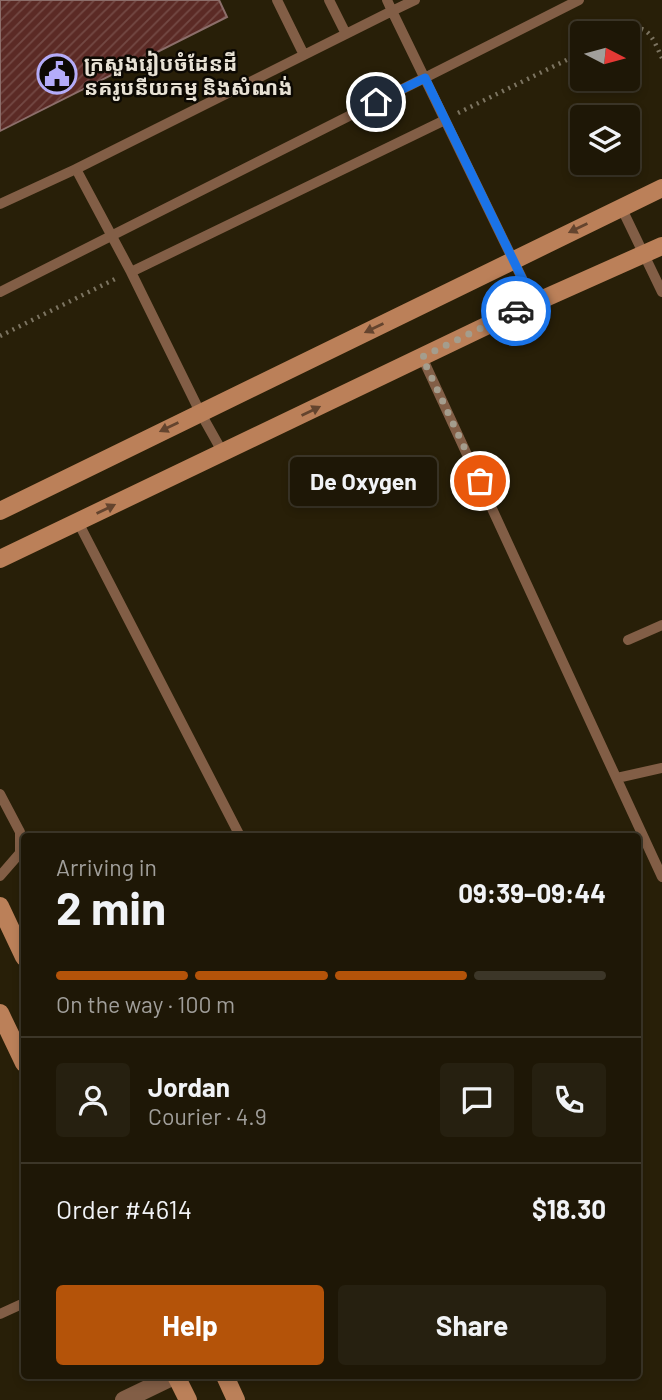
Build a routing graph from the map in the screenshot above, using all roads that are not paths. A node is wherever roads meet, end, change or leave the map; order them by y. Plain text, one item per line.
1 (277, 0) edge
2 (329, 0) edge
3 (387, 0) edge
4 (415, 0) edge
5 (579, 0) edge
6 (392, 11) junction
7 (346, 34) junction
8 (304, 55) junction
9 (425, 78) junction
10 (445, 120) junction
11 (76, 169) junction
12 (662, 188) edge
13 (0, 204) edge
14 (621, 207) junction
15 (112, 237) junction
16 (662, 246) edge
17 (644, 255) junction
18 (513, 260) junction
19 (131, 272) junction
20 (0, 292) edge
21 (662, 292) edge
22 (534, 303) junction
23 (422, 357) junction
24 (200, 412) junction
25 (223, 453) junction
26 (0, 511) edge
27 (78, 522) junction
28 (0, 559) edge
29 (662, 625) edge
30 (628, 640) dead end
31 (662, 768) edge
32 (617, 778) junction
33 (0, 794) edge
34 (238, 833) edge
35 (0, 876) edge
36 (662, 877) edge
37 (0, 906) edge
38 (21, 951) edge
39 (0, 1013) edge
40 (21, 1057) edge
41 (21, 1304) edge
42 (0, 1314) edge
43 (169, 1379) edge
44 (177, 1379) edge
45 (226, 1379) edge
46 (124, 1400) edge
47 (188, 1400) edge
48 (236, 1400) edge

1 - 8 lane
2 - 7 lane
3 - 6 lane
4 - 6 lane
5 - 9 lane
6 - 7 lane
6 - 9 lane
7 - 8 lane
8 - 11 lane
9 - 10 lane
9 - 15 lane
10 - 18 lane
10 - 19 lane
11 - 13 lane
11 - 15 lane
12 - 14 main road
14 - 17 lane
14 -> 18 main road
15 - 19 lane
15 - 20 lane
16 - 17 main road
17 - 21 lane
17 - 22 main road
18 - 22 lane
18 -> 24 main road
19 - 24 lane
22 - 23 main road
25 -> 23 main road
23 - 32 lane
24 - 25 lane
24 -> 26 main road
27 -> 25 main road
27 - 28 main road
27 - 34 lane
29 - 30 lane
31 - 32 lane
32 - 36 lane
33 - 35 lane
37 - 38 main road
39 - 40 main road
41 - 42 lane
43 - 46 street
44 - 47 main road
45 - 48 main road

